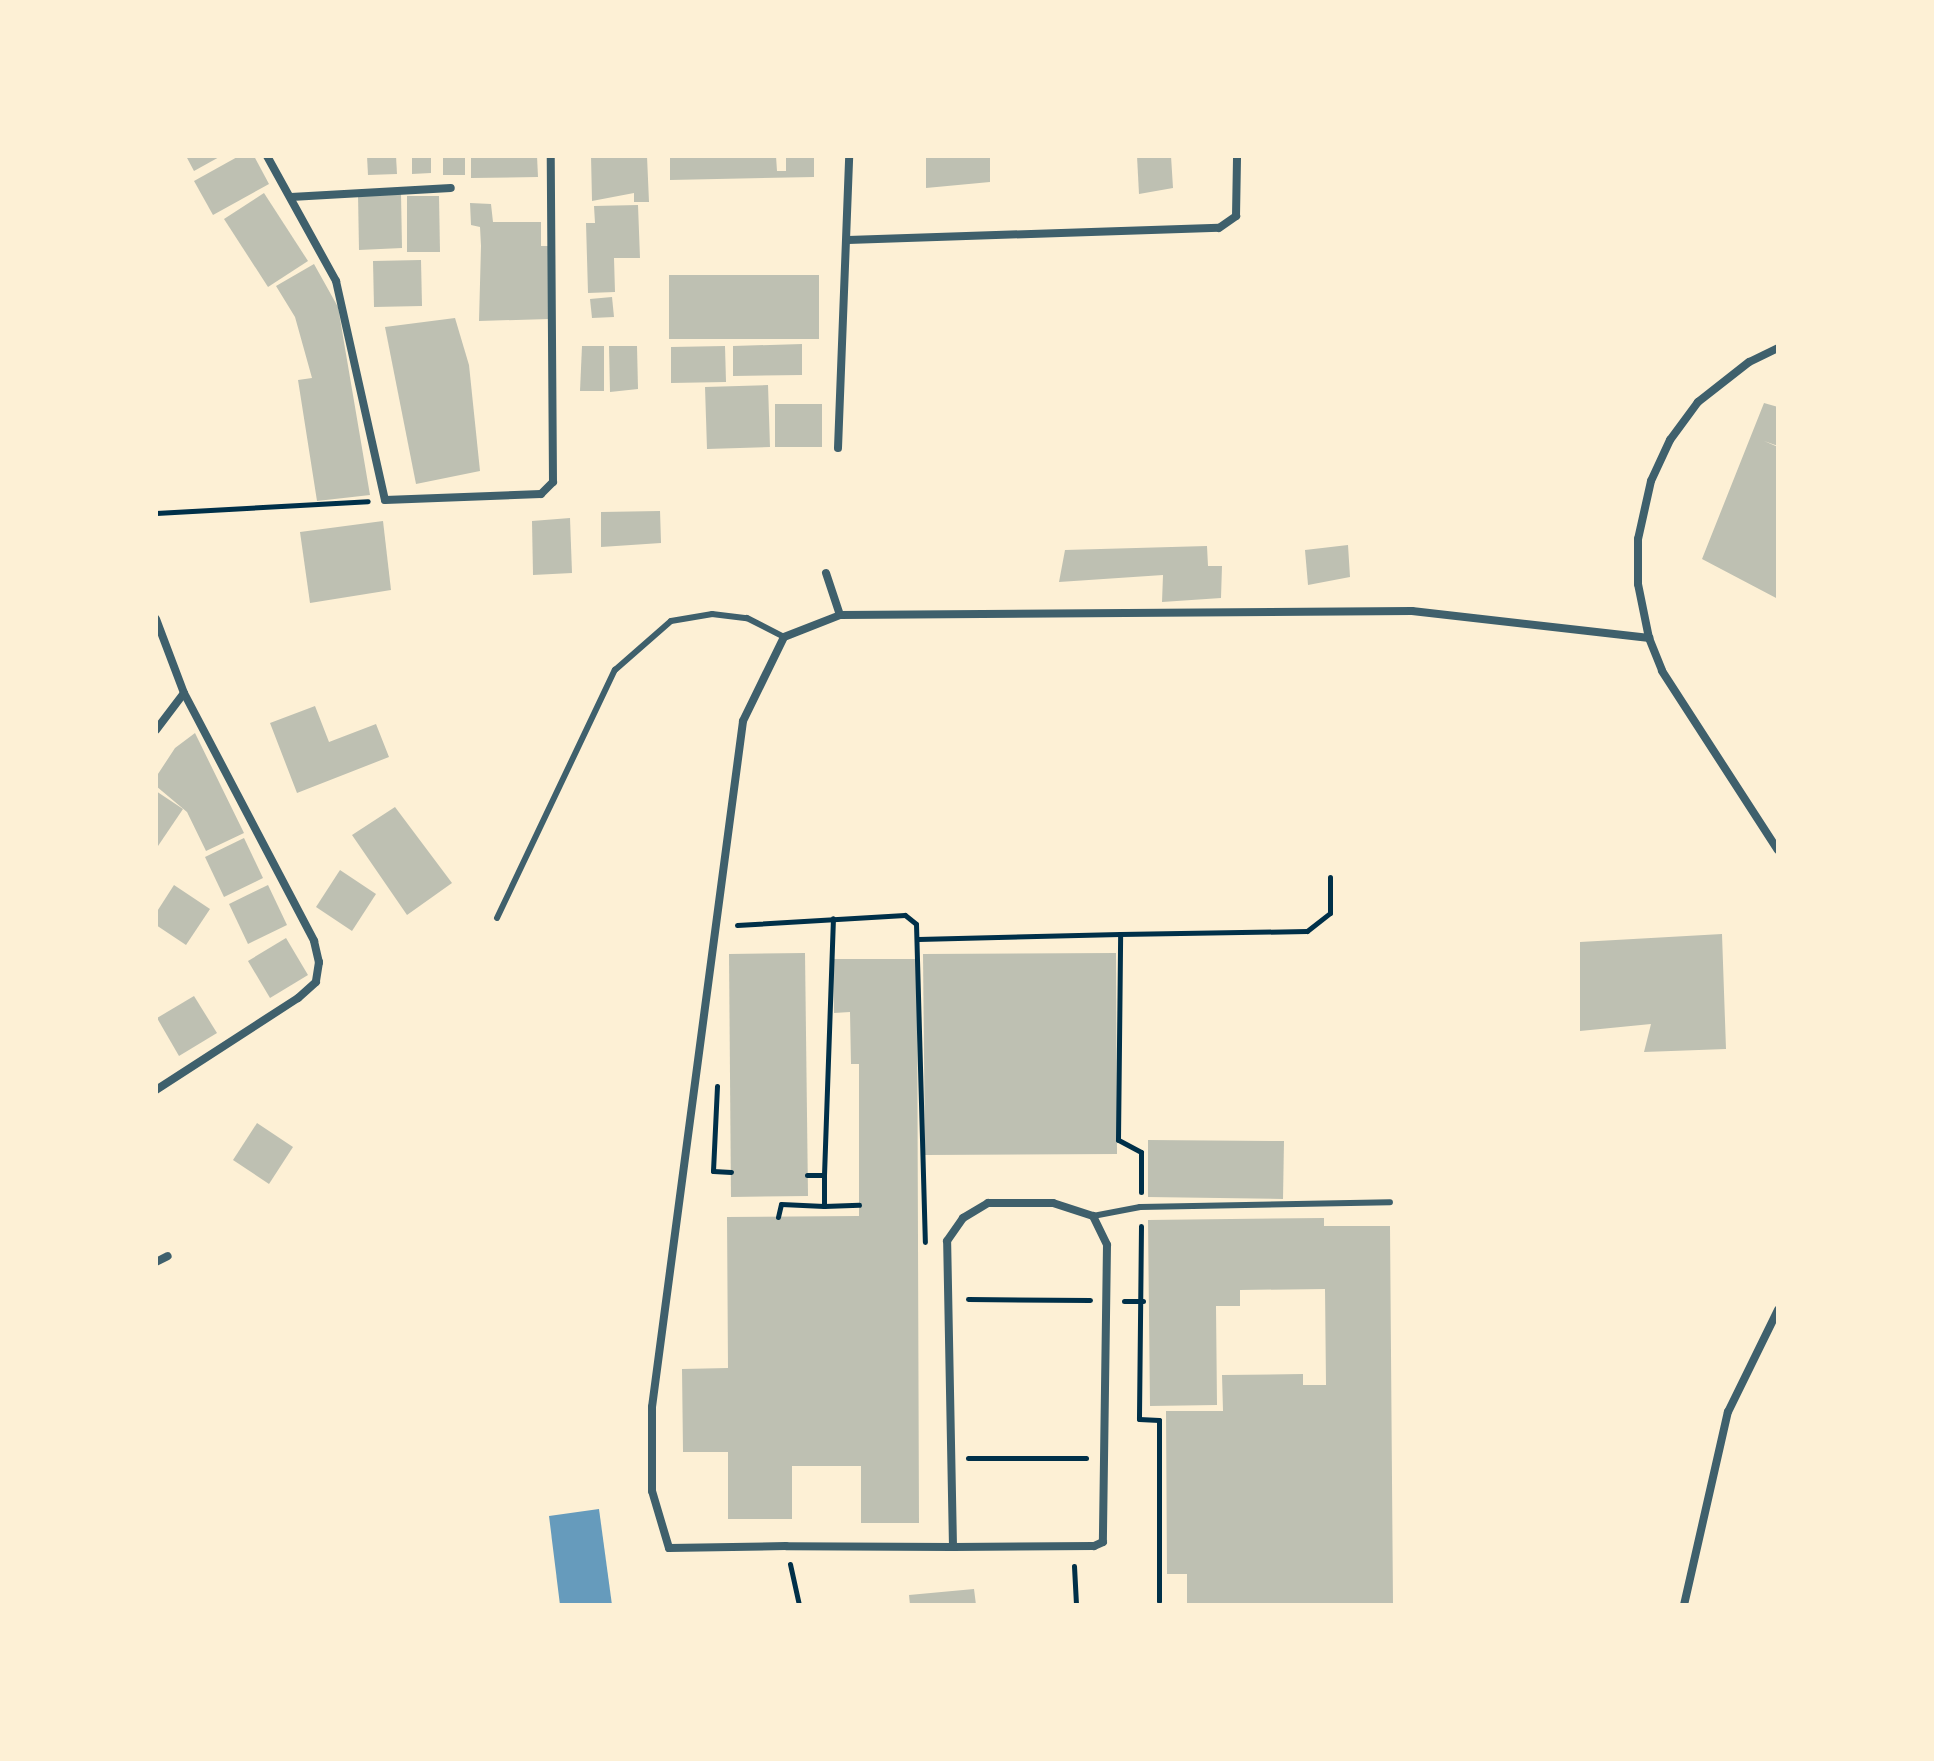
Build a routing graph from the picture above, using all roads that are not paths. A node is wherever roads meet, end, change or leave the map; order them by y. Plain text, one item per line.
1 (267, 156) edge
2 (551, 156) edge
3 (849, 156) edge
4 (1237, 156) edge
5 (451, 188) dead end
6 (291, 197) junction
7 (848, 240) junction
8 (1778, 348) edge
9 (838, 448) dead end
10 (826, 573) dead end
11 (840, 615) junction
12 (156, 619) edge
13 (784, 637) junction
14 (1649, 638) junction
15 (184, 693) junction
16 (156, 730) edge
17 (1778, 850) edge
18 (497, 918) dead end
19 (156, 1090) edge
20 (1390, 1202) dead end
21 (1093, 1216) junction
22 (168, 1256) dead end
23 (156, 1262) edge
24 (1778, 1310) edge
25 (953, 1547) junction
26 (1684, 1605) edge

1 - 6 street
2 - 6 street
3 - 7 street
4 - 7 street
5 - 6 street
7 - 9 street
8 - 14 street
10 - 11 street
11 - 13 street
11 - 14 street
12 - 15 street
13 - 18 lane
13 - 25 street
14 - 17 street
15 - 16 street
15 - 19 street
20 - 21 lane
21 - 25 street
21 - 25 street
22 - 23 street
24 - 26 street

